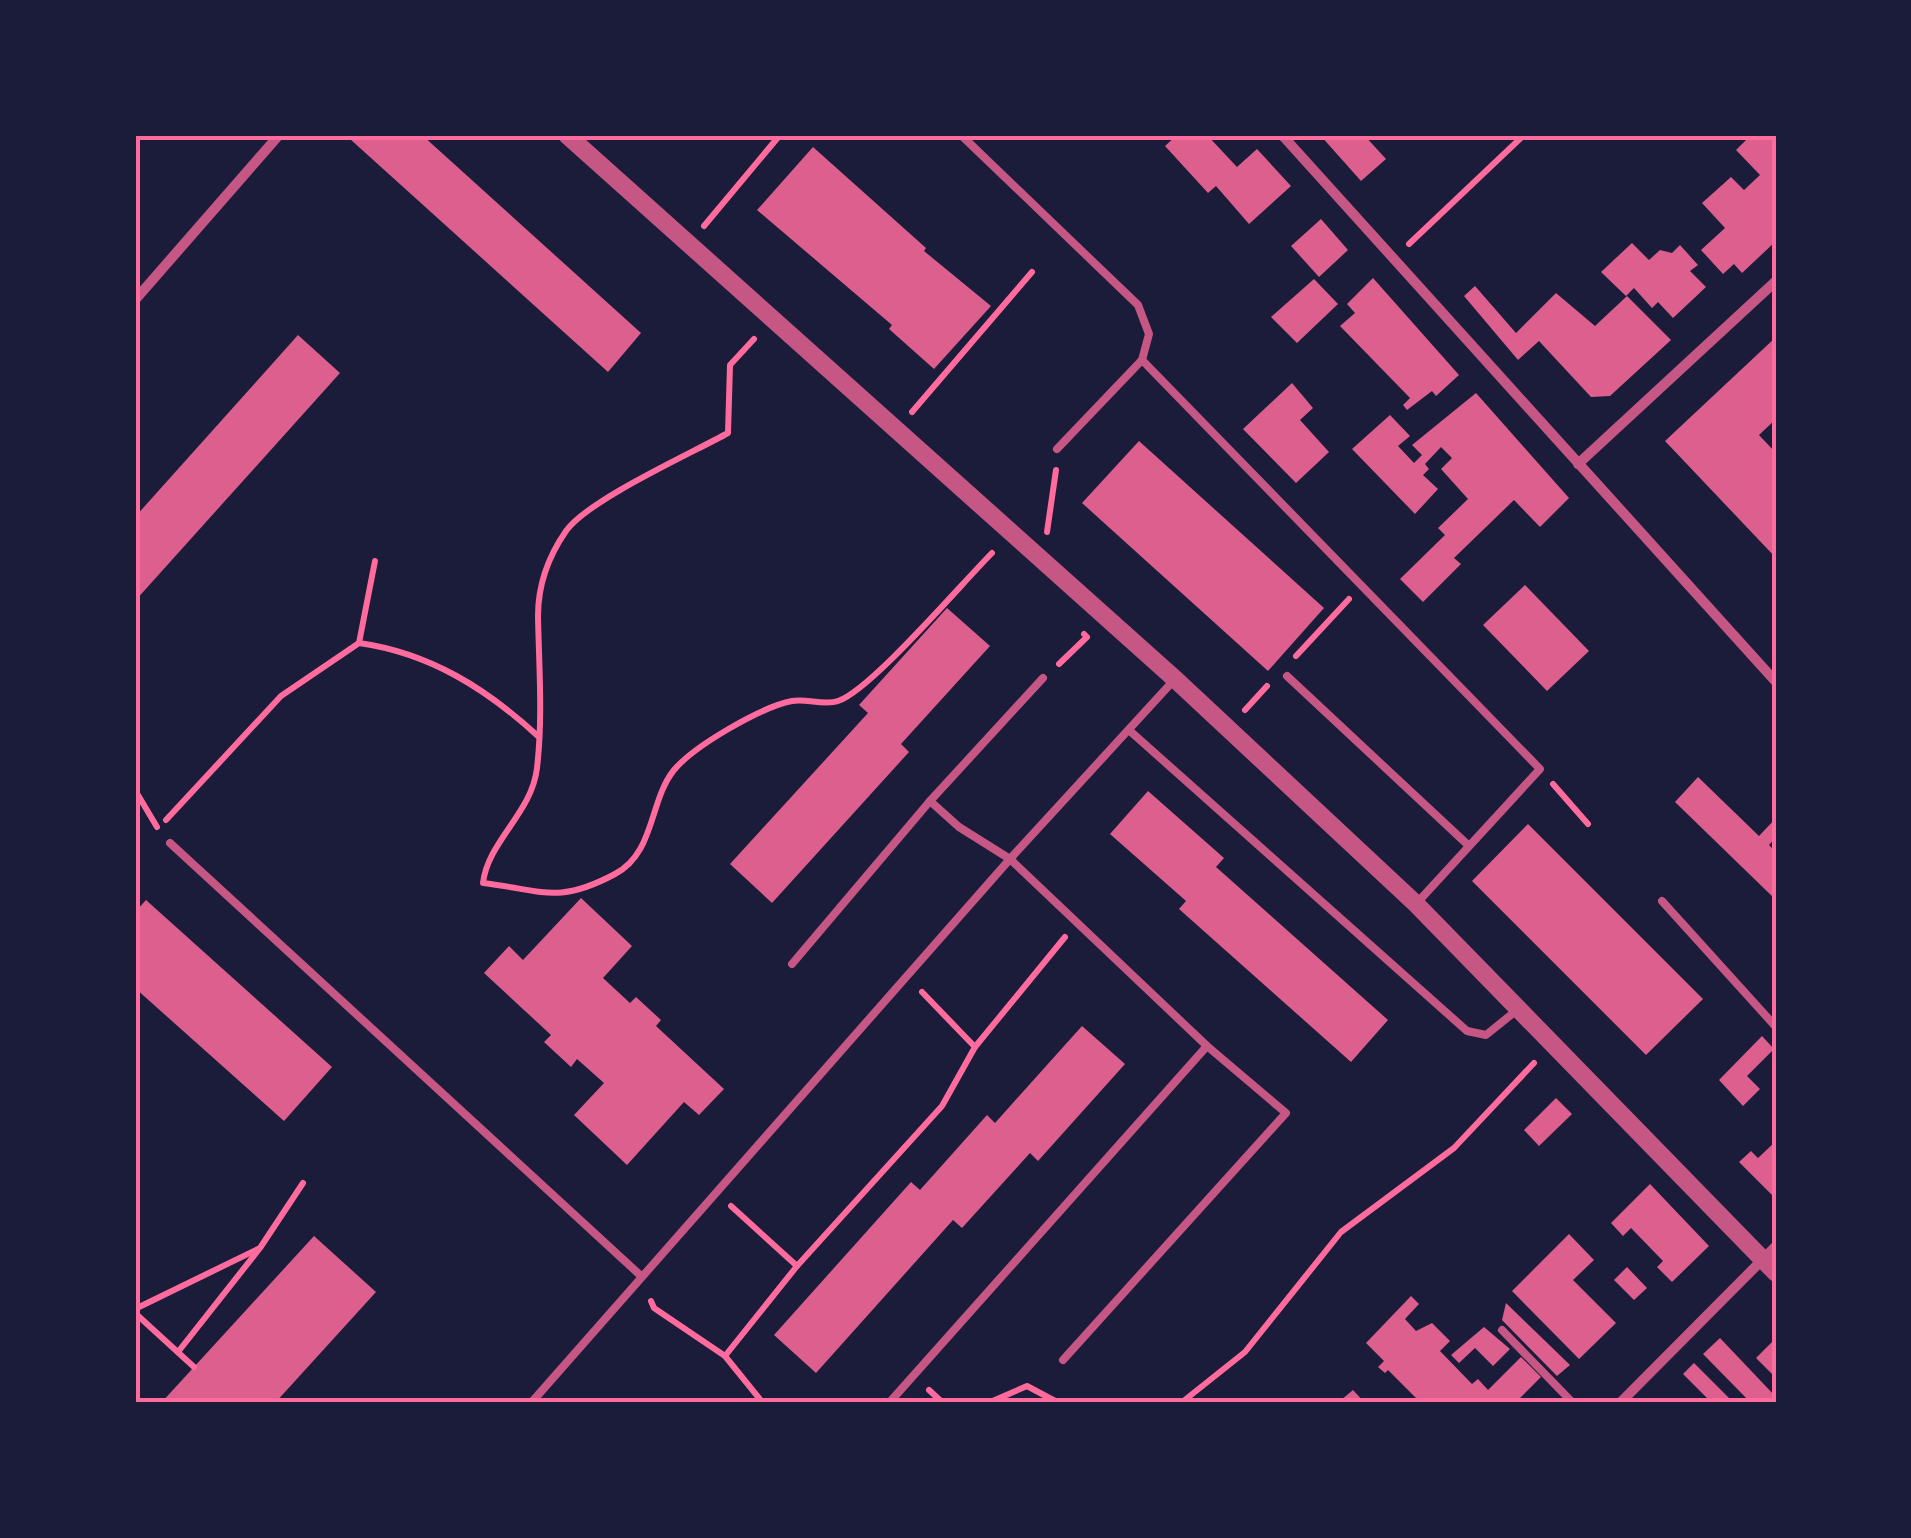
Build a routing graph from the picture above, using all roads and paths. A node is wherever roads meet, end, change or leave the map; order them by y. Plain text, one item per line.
1 (279, 135) edge
2 (566, 135) edge
3 (780, 135) edge
4 (960, 135) edge
5 (1282, 135) edge
6 (1524, 135) edge
7 (688, 242) junction
8 (1393, 258) junction
9 (1032, 272) dead end
10 (1776, 281) edge
11 (135, 300) edge
12 (768, 351) dead end
13 (1142, 360) junction
14 (894, 432) junction
15 (1057, 449) joint
16 (1578, 464) junction
17 (978, 540) dead end
18 (992, 553) junction
19 (1037, 557) junction
20 (375, 561) dead end
21 (1006, 565) dead end
22 (1073, 625) dead end
23 (359, 643) junction
24 (1287, 676) dead end
25 (1043, 678) joint
26 (1175, 679) junction
27 (1776, 682) edge
28 (1130, 731) junction
29 (539, 738) junction
30 (1540, 769) junction
31 (135, 790) edge
32 (930, 801) junction
33 (1588, 824) dead end
34 (170, 843) dead end
35 (1468, 845) junction
36 (1010, 859) junction
37 (1662, 900) dead end
38 (1416, 904) junction
39 (1076, 925) junction
40 (792, 964) dead end
41 (908, 977) junction
42 (1518, 1008) junction
43 (1776, 1027) edge
44 (1554, 1041) junction
45 (1206, 1046) junction
46 (975, 1047) junction
47 (303, 1184) dead end
48 (715, 1191) junction
49 (260, 1248) junction
50 (1772, 1259) edge
51 (796, 1266) junction
52 (640, 1275) junction
53 (135, 1311) edge
54 (1502, 1330) dead end
55 (178, 1352) junction
56 (725, 1356) junction
57 (1062, 1360) dead end
58 (194, 1366) dead end
59 (531, 1403) edge
60 (762, 1403) edge
61 (889, 1403) edge
62 (988, 1403) edge
63 (1059, 1403) edge
64 (1181, 1403) edge
65 (1573, 1403) edge
66 (1620, 1403) edge

1 - 11 street
2 - 7 street
3 - 7 path
4 - 13 lane
5 - 8 street
6 - 8 path
7 - 14 street
8 - 16 street
9 - 14 path
10 - 16 street
12 - 29 path
13 - 15 lane
13 - 30 lane
14 - 19 street
15 - 19 path
16 - 27 street
17 - 18 path
18 - 21 path
18 - 29 path
19 - 26 street
20 - 23 path
22 - 25 path
23 - 29 path
23 - 31 path
24 - 35 lane
25 - 32 lane
26 - 28 lane
26 - 38 street
28 - 36 lane
28 - 42 lane
30 - 33 path
30 - 35 lane
32 - 36 lane
32 - 40 lane
34 - 52 lane
35 - 38 lane
36 - 39 lane
36 - 41 lane
37 - 43 lane
38 - 42 street
39 - 45 lane
39 - 46 path
41 - 46 path
41 - 48 lane
42 - 44 street
44 - 50 street
44 - 64 path
45 - 57 lane
45 - 61 lane
46 - 51 path
47 - 49 path
48 - 51 path
48 - 52 lane
49 - 53 path
49 - 55 path
50 - 66 street
51 - 56 path
52 - 56 path
52 - 59 lane
53 - 55 path
54 - 65 lane
55 - 58 path
56 - 60 path
62 - 63 path

